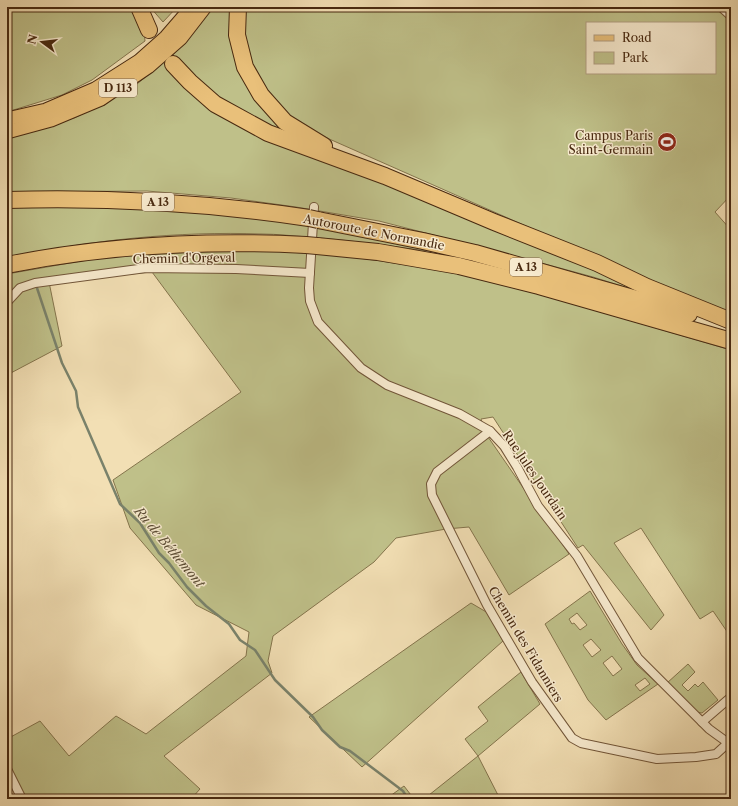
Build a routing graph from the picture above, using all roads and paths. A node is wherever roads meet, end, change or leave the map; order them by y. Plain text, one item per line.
1 (138, 7) edge
2 (192, 7) edge
3 (206, 7) edge
4 (238, 7) edge
5 (721, 7) edge
6 (731, 16) edge
7 (149, 30) dead end
8 (173, 64) dead end
9 (7, 119) edge
10 (7, 132) edge
11 (385, 176) junction
12 (7, 200) edge
13 (314, 215) junction
14 (7, 265) edge
15 (310, 273) junction
16 (7, 302) edge
17 (731, 321) edge
18 (731, 325) edge
19 (731, 341) edge
20 (490, 431) junction
21 (731, 697) edge
22 (702, 722) junction
23 (729, 744) edge
24 (7, 769) edge
25 (22, 799) edge

1 - 7 highway
2 - 9 main road, D 113
3 - 10 main road, D 113
4 - 11 highway
5 - 6 street
8 - 11 highway
11 - 17 highway
12 - 13 highway, Autoroute de Normandie / A 13
13 - 15 street, Rue Jules Jourdain
13 - 18 highway, Autoroute de Normandie / A 13
14 - 19 highway, Autoroute de Normandie / A 13
15 - 16 street, Chemin d'Orgeval
15 - 20 street, Rue Jules Jourdain
20 - 22 street, Rue Jules Jourdain
20 - 23 street, Chemin des Fidanniers
21 - 22 street
22 - 23 street, Rue Jules Jourdain
24 - 25 street

